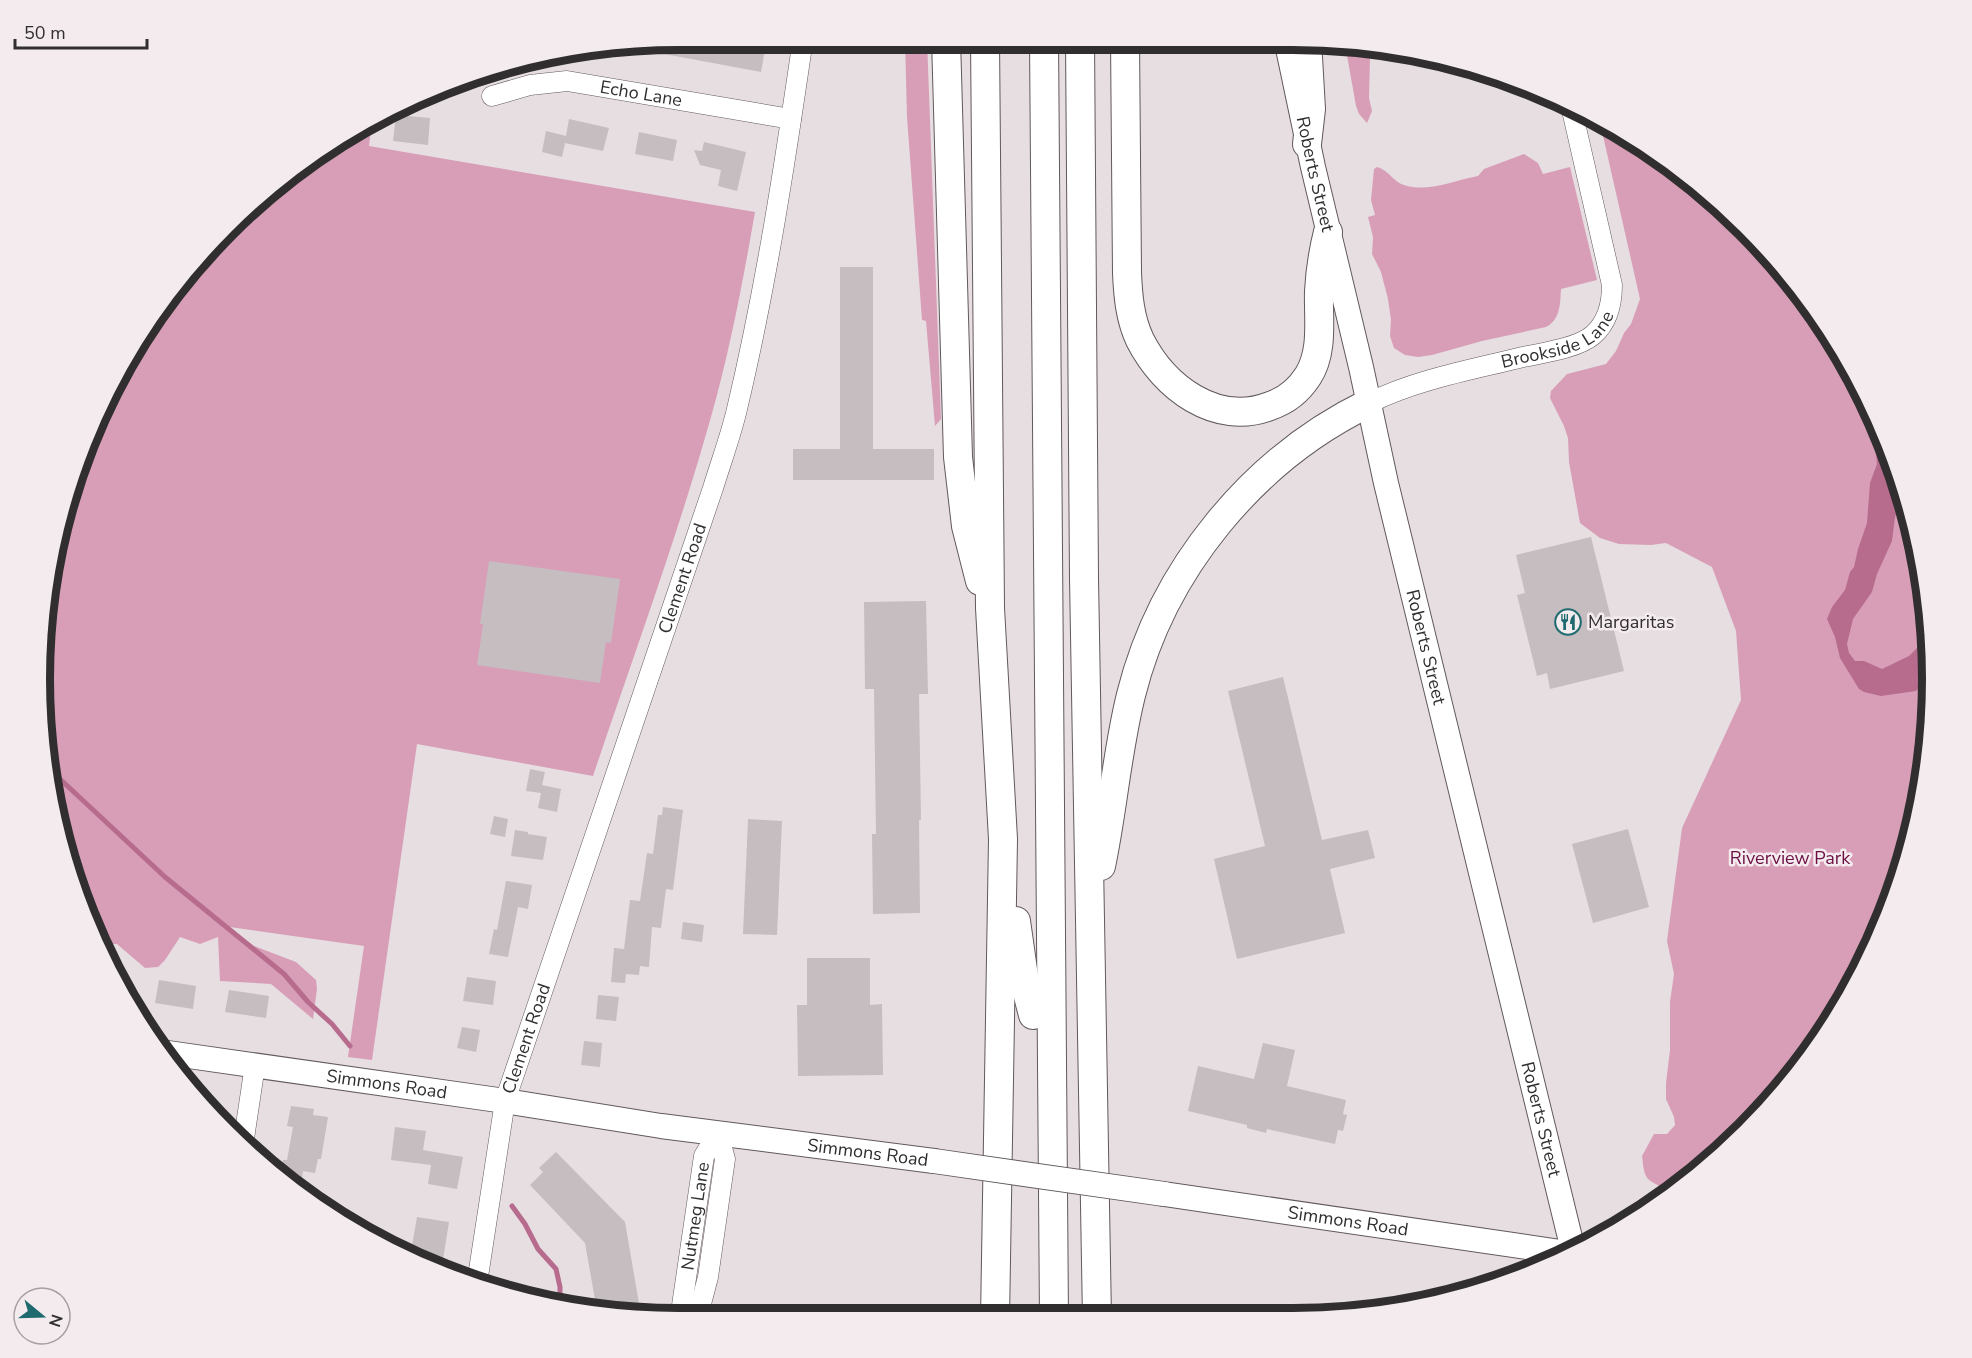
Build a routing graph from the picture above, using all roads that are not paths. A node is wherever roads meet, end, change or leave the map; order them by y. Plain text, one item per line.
1 (801, 50) edge
2 (946, 50) edge
3 (985, 50) edge
4 (1026, 50) edge
5 (1044, 50) edge
6 (1080, 50) edge
7 (1125, 50) edge
8 (1288, 50) edge
9 (1308, 50) edge
10 (492, 96) dead end
11 (1573, 115) edge
12 (791, 120) junction
13 (1307, 144) junction
14 (1328, 232) junction
15 (1369, 403) junction
16 (990, 608) junction
17 (1003, 839) junction
18 (1090, 905) junction
19 (1033, 1015) junction
20 (174, 1054) edge
21 (255, 1065) junction
22 (505, 1101) junction
23 (718, 1133) junction
24 (245, 1134) edge
25 (1571, 1244) edge
26 (1555, 1251) edge
27 (478, 1275) edge
28 (690, 1308) edge
29 (995, 1308) edge
30 (1036, 1308) edge
31 (1054, 1308) edge
32 (1097, 1308) edge

1 - 12 street, Clement Road
2 - 16 highway
3 - 16 highway
4 - 19 highway
5 - 31 highway
6 - 18 highway
7 - 14 highway
8 - 13 main road, Roberts Street
9 - 13 highway
10 - 12 street, Echo Lane
11 - 15 street, Brookside Lane
12 - 22 street, Clement Road
13 - 14 main road, Roberts Street
14 - 15 main road, Roberts Street
15 - 18 highway
15 - 25 main road, Roberts Street
16 - 17 highway
17 - 19 highway
17 - 29 highway
18 - 32 highway
19 - 30 highway
20 - 21 main road, Simmons Road
21 - 22 main road, Simmons Road
21 - 24 street
22 - 23 main road, Simmons Road
22 - 27 street, Clement Road
23 - 26 main road, Simmons Road, bridge
23 - 28 street, Nutmeg Lane

